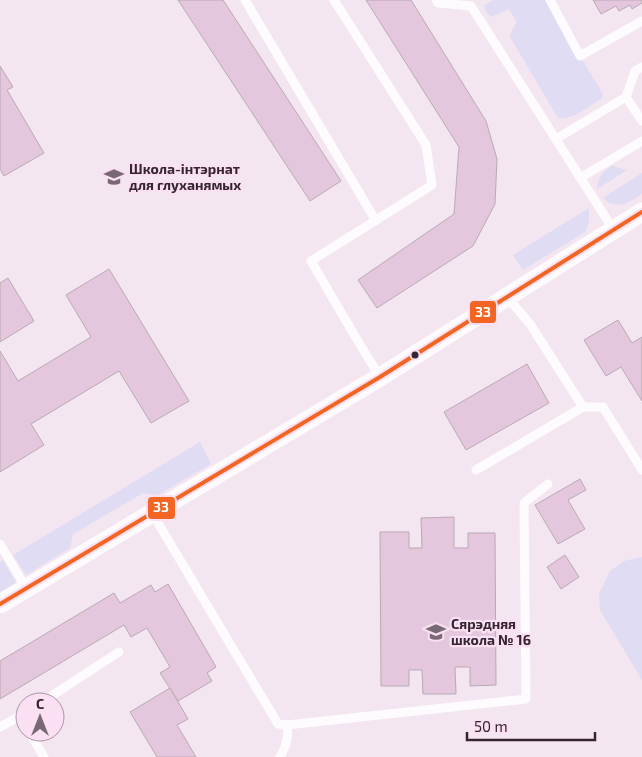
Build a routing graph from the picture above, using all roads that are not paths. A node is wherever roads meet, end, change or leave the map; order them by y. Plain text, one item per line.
1 (245, 0) edge
2 (334, 0) edge
3 (436, 0) edge
4 (550, 0) edge
5 (642, 21) edge
6 (642, 67) edge
7 (626, 96) junction
8 (642, 121) edge
9 (556, 139) junction
10 (642, 141) edge
11 (580, 178) junction
12 (642, 212) edge
13 (376, 221) junction
14 (613, 229) junction
15 (507, 297) junction
16 (380, 377) junction
17 (583, 407) junction
18 (476, 470) dead end
19 (642, 470) edge
20 (548, 484) dead end
21 (152, 513) junction
22 (0, 544) edge
23 (26, 588) junction
24 (0, 604) edge
25 (120, 652) dead end
26 (58, 692) edge
27 (15, 719) edge
28 (286, 725) junction
29 (0, 727) edge
30 (34, 742) edge
31 (44, 757) edge
32 (280, 757) edge

1 - 13 lane
2 - 13 lane
3 - 9 lane
4 - 5 lane
6 - 7 lane
7 - 8 lane
7 - 9 lane
9 - 11 lane
10 - 11 lane
11 - 14 lane
12 - 14 street
13 - 16 lane
14 - 15 street
15 - 16 street
15 - 17 lane
16 - 21 street
17 - 18 lane
17 - 19 lane
20 - 28 lane
21 - 23 street
21 - 28 lane
22 - 23 lane
23 - 24 street
25 - 26 lane
27 - 29 lane
28 - 32 lane
30 - 31 lane

